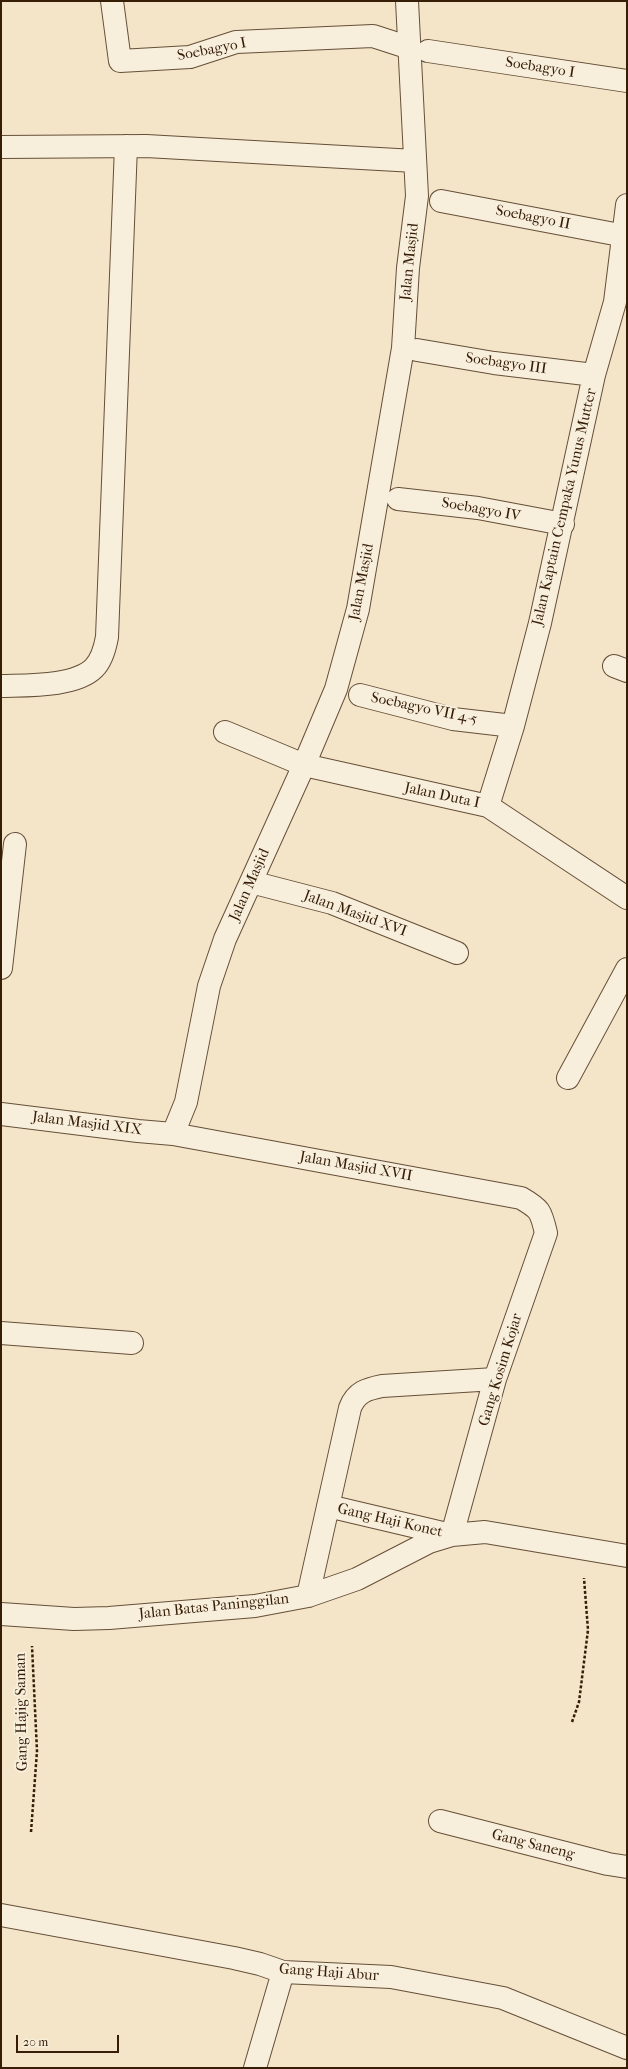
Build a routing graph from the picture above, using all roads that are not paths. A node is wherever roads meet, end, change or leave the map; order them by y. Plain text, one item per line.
1 (112, 1) edge
2 (407, 1) edge
3 (419, 50) junction
4 (627, 81) edge
5 (126, 146) junction
6 (1, 147) edge
7 (415, 161) junction
8 (441, 201) dead end
9 (627, 205) edge
10 (625, 236) junction
11 (619, 318) edge
12 (417, 350) dead end
13 (594, 376) junction
14 (398, 499) dead end
15 (563, 524) junction
16 (1, 686) edge
17 (360, 695) dead end
18 (513, 726) junction
19 (225, 732) dead end
20 (304, 765) junction
21 (488, 806) junction
22 (15, 844) dead end
23 (251, 882) junction
24 (627, 898) edge
25 (457, 953) dead end
26 (1, 968) edge
27 (627, 969) edge
28 (568, 1078) dead end
29 (1, 1114) edge
30 (173, 1134) junction
31 (536, 1206) joint
32 (1, 1333) edge
33 (132, 1343) dead end
34 (496, 1379) junction
35 (328, 1506) junction
36 (452, 1535) junction
37 (627, 1556) edge
38 (308, 1596) junction
39 (1, 1614) edge
40 (440, 1821) dead end
41 (627, 1867) edge
42 (1, 1915) edge
43 (283, 1972) junction
44 (627, 2048) edge
45 (255, 2068) edge

1 - 3 street, Soebagyo I
2 - 3 street, Jalan Masjid
3 - 4 street, Soebagyo I
3 - 7 street, Jalan Masjid
5 - 6 street
5 - 7 street
5 - 16 street
7 - 20 street, Jalan Masjid
8 - 10 street, Soebagyo II
9 - 10 street, Jalan Kaptain Cempaka Yunus Mutter
10 - 11 street, Jalan Kaptain Cempaka Yunus Mutter
11 - 13 street, Jalan Kaptain Cempaka Yunus Mutter
12 - 13 street, Soebagyo III
13 - 15 street, Jalan Kaptain Cempaka Yunus Mutter
14 - 15 street, Soebagyo IV
15 - 18 street, Jalan Kaptain Cempaka Yunus Mutter
17 - 18 street, Soebagyo VII 4-5
18 - 21 street, Jalan Kaptain Cempaka Yunus Mutter
19 - 20 street, Jalan Duta I
20 - 21 street, Jalan Duta I
20 - 23 street, Jalan Masjid
21 - 24 street, Jalan Duta I
22 - 26 street
23 - 25 street, Jalan Masjid XVI
23 - 30 street, Jalan Masjid
27 - 28 street
29 - 30 street, Jalan Masjid XIX
30 - 31 street, Jalan Masjid XVII
31 - 34 street, Gang Kosim Kojar
32 - 33 street
34 - 35 street
34 - 36 street, Gang Kosim Kojar
35 - 36 street, Gang Haji Konet
35 - 38 street
36 - 37 street, Jalan Batas Paninggilan
36 - 38 street, Jalan Batas Paninggilan
38 - 39 street, Jalan Batas Paninggilan
40 - 41 street, Gang Saneng
42 - 43 street, Gang Haji Abur
43 - 44 street, Gang Haji Abur
43 - 45 street

